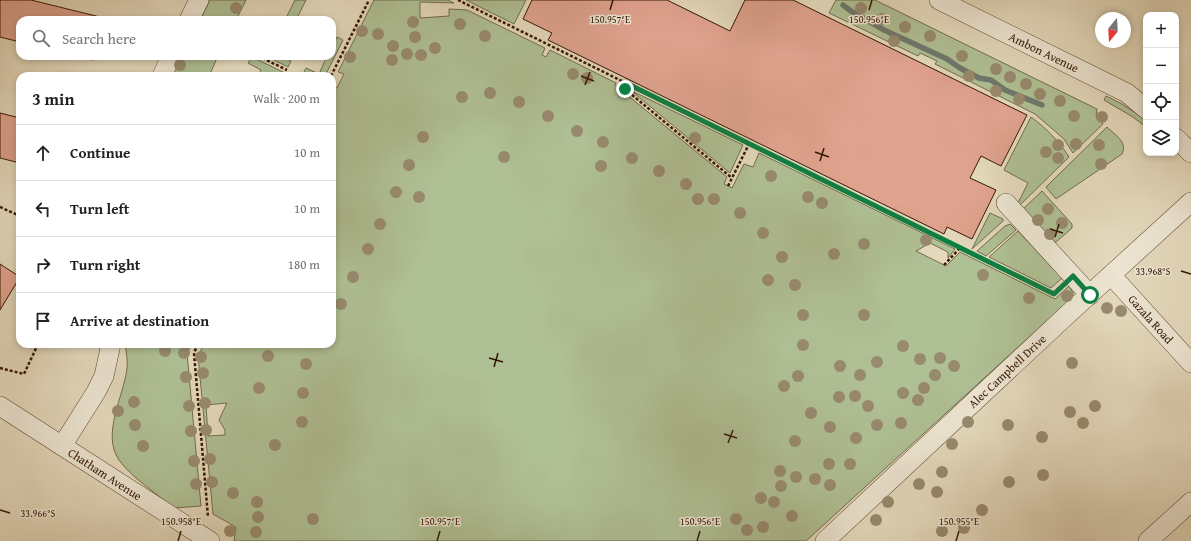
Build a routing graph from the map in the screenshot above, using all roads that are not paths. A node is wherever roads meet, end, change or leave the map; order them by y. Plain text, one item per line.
1 (199, 0) edge
2 (939, 0) edge
3 (191, 16) edge
4 (169, 60) edge
5 (164, 72) edge
6 (1143, 106) edge
7 (1179, 141) edge
8 (1191, 153) edge
9 (1191, 202) edge
10 (1006, 203) dead end
11 (1111, 275) junction
12 (1090, 295) junction
13 (110, 348) edge
14 (1191, 363) edge
15 (0, 406) edge
16 (62, 446) junction
17 (1191, 502) edge
18 (210, 532) edge
19 (825, 541) edge
20 (1148, 541) edge

1 - 3 street
2 - 6 street, Ambon Avenue
4 - 5 street
7 - 8 street
9 - 11 street, Alec Campbell Drive
10 - 12 street
11 - 12 street, Alec Campbell Drive
11 - 14 street, Gazala Road
12 - 19 street, Alec Campbell Drive
13 - 16 street
15 - 16 street, Chatham Avenue
16 - 18 street, Chatham Avenue
17 - 20 street

